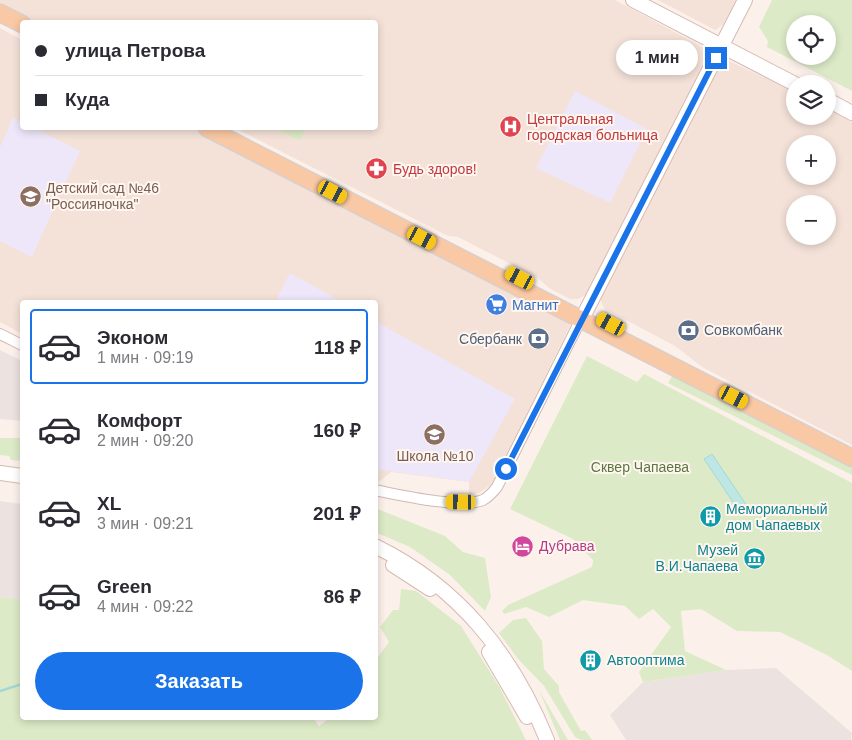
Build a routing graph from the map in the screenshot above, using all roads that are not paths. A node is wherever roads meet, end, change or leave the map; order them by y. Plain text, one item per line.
1 (633, 0) edge
2 (745, 0) edge
3 (0, 13) edge
4 (0, 22) edge
5 (20, 23) edge
6 (20, 33) edge
7 (722, 46) junction
8 (786, 79) edge
9 (836, 104) edge
10 (852, 113) edge
11 (210, 130) edge
12 (229, 130) edge
13 (584, 315) junction
14 (0, 334) edge
15 (20, 344) edge
16 (852, 448) edge
17 (852, 458) edge
18 (0, 473) edge
19 (20, 476) edge
20 (0, 482) edge
21 (20, 484) edge
22 (378, 490) edge
23 (378, 548) edge
24 (378, 558) edge
25 (538, 740) edge
26 (547, 740) edge

1 - 7 main road
2 - 7 main road
3 - 5 main road
4 - 6 main road
7 - 8 main road
7 - 13 main road
9 - 10 main road
11 - 13 main road
12 - 13 main road
13 - 16 main road
13 - 17 main road
13 - 22 street
14 - 15 street
18 - 19 main road
20 - 21 main road
23 - 26 main road
24 - 25 main road

